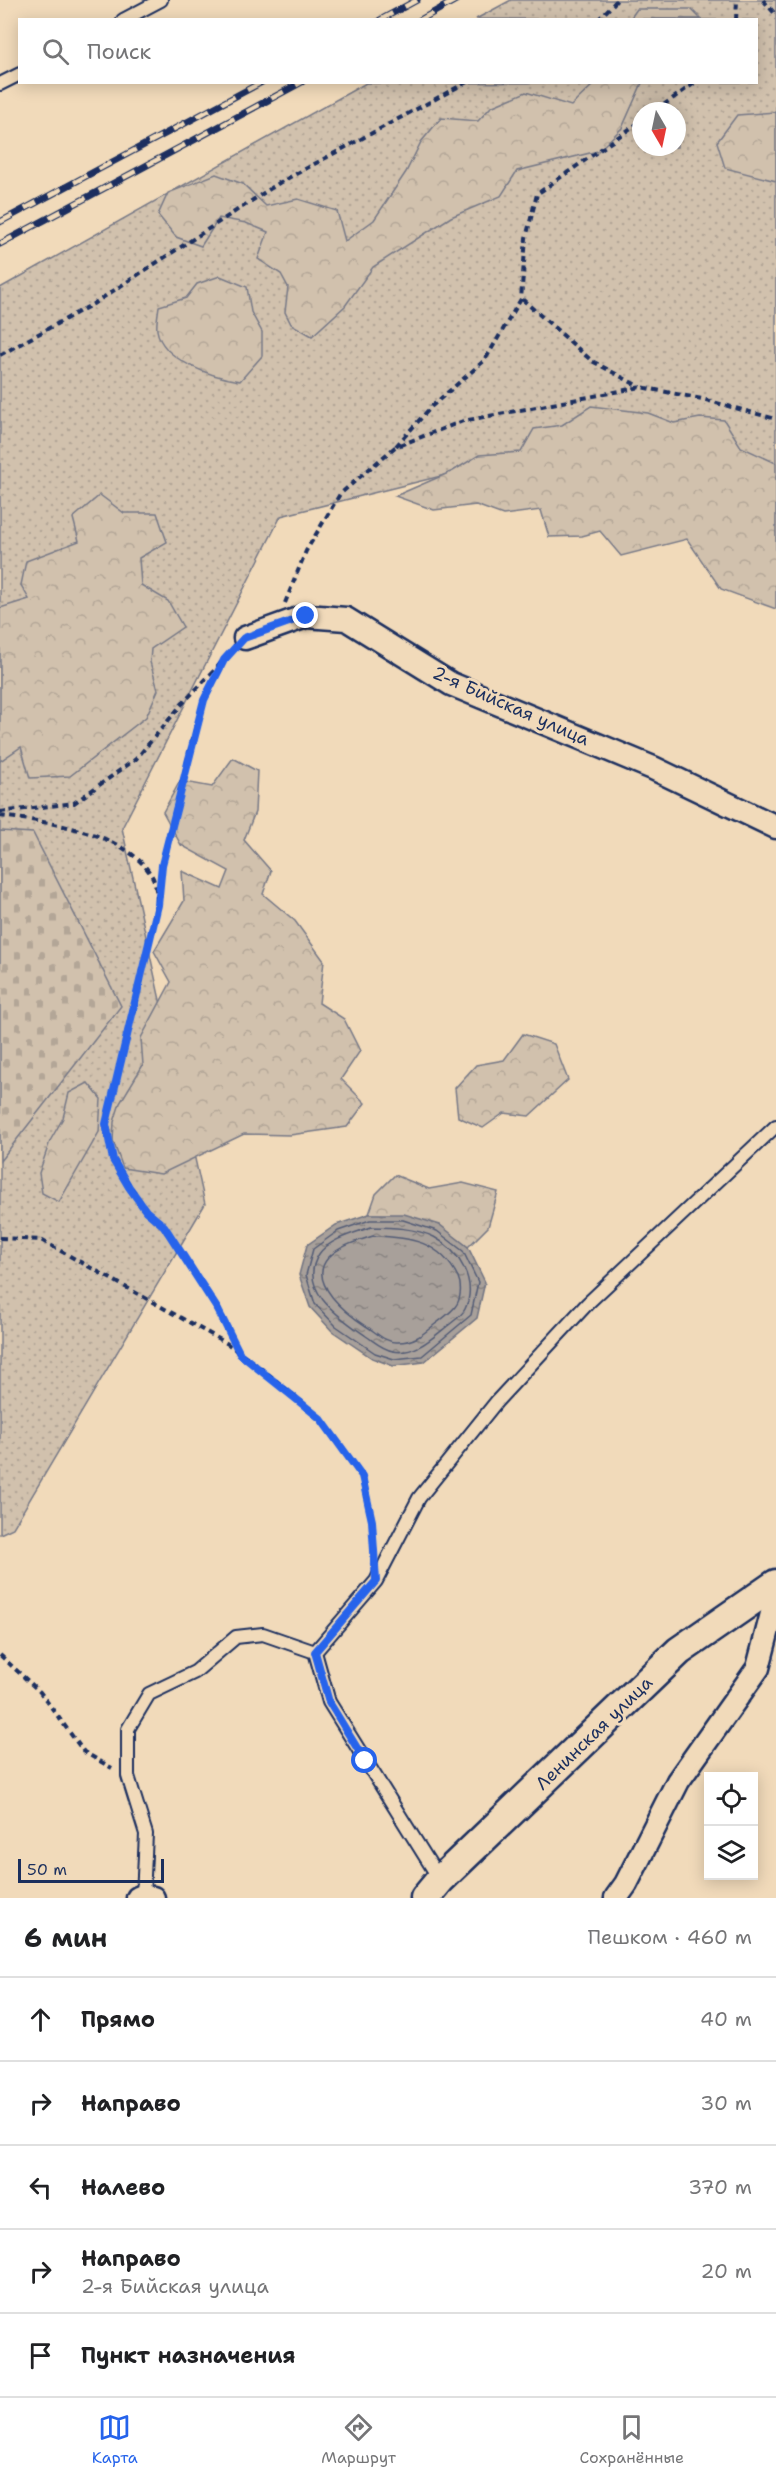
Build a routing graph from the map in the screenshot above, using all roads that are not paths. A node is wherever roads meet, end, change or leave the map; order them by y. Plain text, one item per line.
1 (161, 0) edge
2 (127, 18) edge
3 (18, 75) edge
4 (0, 84) edge
5 (244, 638) road end
6 (776, 827) edge
7 (776, 1126) edge
8 (776, 1584) edge
9 (776, 1598) edge
10 (315, 1652) junction
11 (433, 1889) edge
12 (144, 1897) edge
13 (616, 1898) edge

1 - 2 lane
3 - 4 lane
5 - 6 street, 2-я Бийская улица
7 - 10 lane
8 - 11 street, Ленинская улица
9 - 13 street
10 - 11 lane
10 - 12 lane

